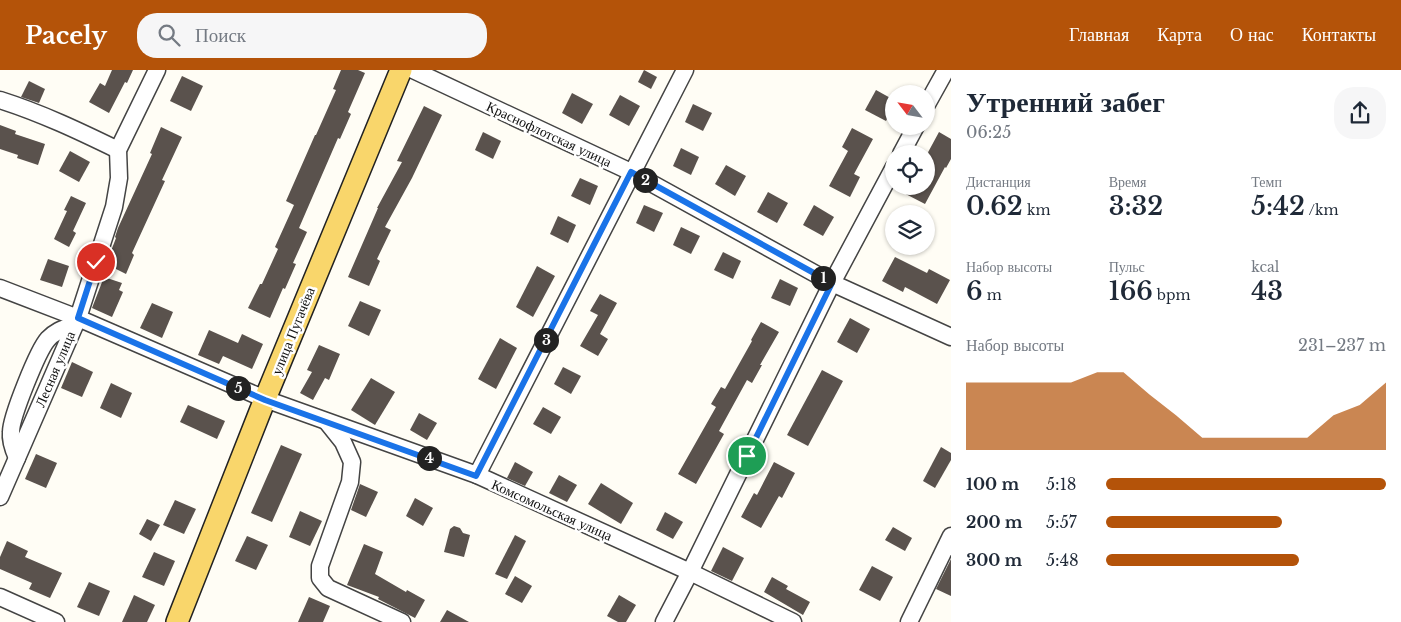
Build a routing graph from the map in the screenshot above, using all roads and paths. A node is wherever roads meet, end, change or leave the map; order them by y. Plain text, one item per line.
1 (157, 70) edge
2 (401, 70) edge
3 (414, 70) edge
4 (684, 70) edge
5 (946, 70) edge
6 (935, 90) edge
7 (0, 100) edge
8 (118, 150) junction
9 (631, 172) junction
10 (885, 184) edge
11 (832, 283) junction
12 (0, 288) edge
13 (76, 321) junction
14 (951, 336) edge
15 (265, 400) junction
16 (326, 422) junction
17 (476, 476) junction
18 (0, 497) edge
19 (951, 536) edge
20 (690, 572) junction
21 (0, 597) edge
22 (56, 622) edge
23 (177, 622) edge
24 (402, 622) edge
25 (664, 622) edge
26 (793, 622) edge
27 (909, 622) edge

1 - 8 street, Лесная улица
2 - 15 main road, улица Пугачёва
3 - 9 street, Краснофлотская улица
4 - 9 street
5 - 6 street
7 - 8 street
8 - 13 street, Лесная улица
9 - 11 street, Краснофлотская улица
9 - 17 street
10 - 11 street
11 - 14 street, Краснофлотская улица
11 - 20 street
12 - 13 street, Комсомольская улица
13 - 15 street, Комсомольская улица
13 - 18 street, Лесная улица
15 - 16 street, Комсомольская улица
15 - 23 main road, улица Пугачёва
16 - 17 street, Комсомольская улица
16 - 24 street
17 - 20 street, Комсомольская улица
19 - 27 street
20 - 25 street
20 - 26 street, Комсомольская улица
21 - 22 street

